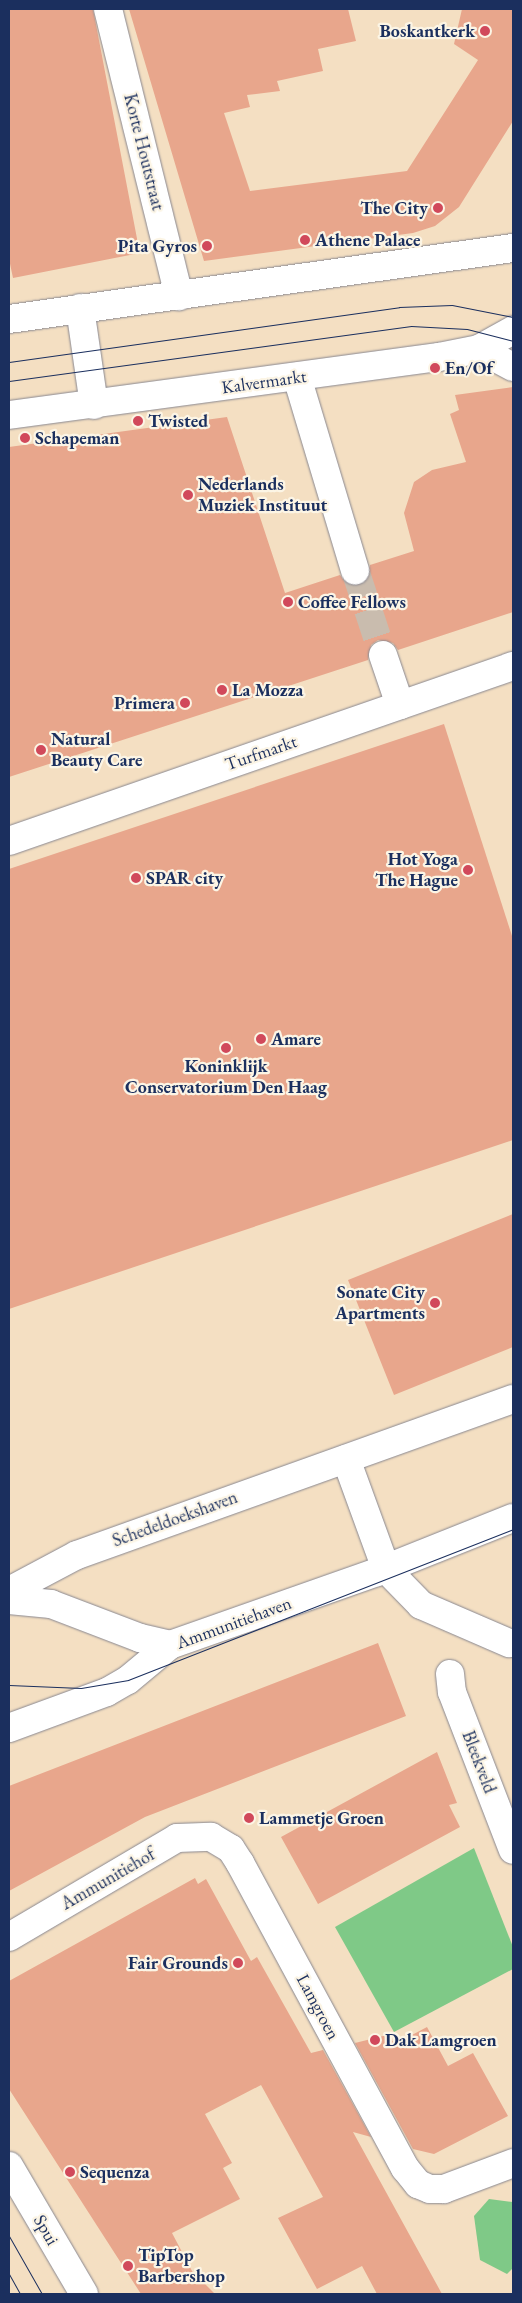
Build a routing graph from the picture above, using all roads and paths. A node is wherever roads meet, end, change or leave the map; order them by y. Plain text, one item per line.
1 (108, 9) edge
2 (513, 248) edge
3 (179, 296) junction
4 (80, 308) junction
5 (9, 319) edge
6 (513, 330) edge
7 (479, 348) junction
8 (513, 367) edge
9 (297, 378) junction
10 (94, 405) junction
11 (9, 415) edge
12 (355, 570) tunnel mouth
13 (383, 655) tunnel mouth
14 (513, 666) edge
15 (400, 705) junction
16 (9, 841) edge
17 (513, 1399) edge
18 (346, 1459) junction
19 (513, 1518) edge
20 (386, 1569) junction
21 (9, 1592) edge
22 (9, 1600) edge
23 (509, 1643) dead end
24 (170, 1645) junction
25 (450, 1674) dead end
26 (9, 1728) edge
27 (211, 1837) joint
28 (513, 1850) edge
29 (9, 1937) edge
30 (513, 2163) edge
31 (9, 2166) edge
32 (84, 2294) edge

1 - 3 street, Korte Houtstraat
2 - 3 street
3 - 4 street
4 - 5 street
4 - 10 street
6 - 7 street, Kalvermarkt
7 - 8 street
7 - 9 street, Kalvermarkt
9 - 10 street, Kalvermarkt
9 - 12 street
10 - 11 street, Kalvermarkt
13 - 15 street
14 - 15 street, Turfmarkt
15 - 16 street, Turfmarkt
17 - 18 street, Schedeldoekshaven
18 - 20 street
18 - 21 street, Schedeldoekshaven
19 - 20 street, Ammunitiehaven
20 - 23 street
20 - 24 street, Ammunitiehaven
22 - 24 street
24 - 26 street, Ammunitiehaven
25 - 28 street, Bleekveld
27 - 29 street, Ammunitiehof
27 - 30 street, Lamgroen
31 - 32 street, Spui

